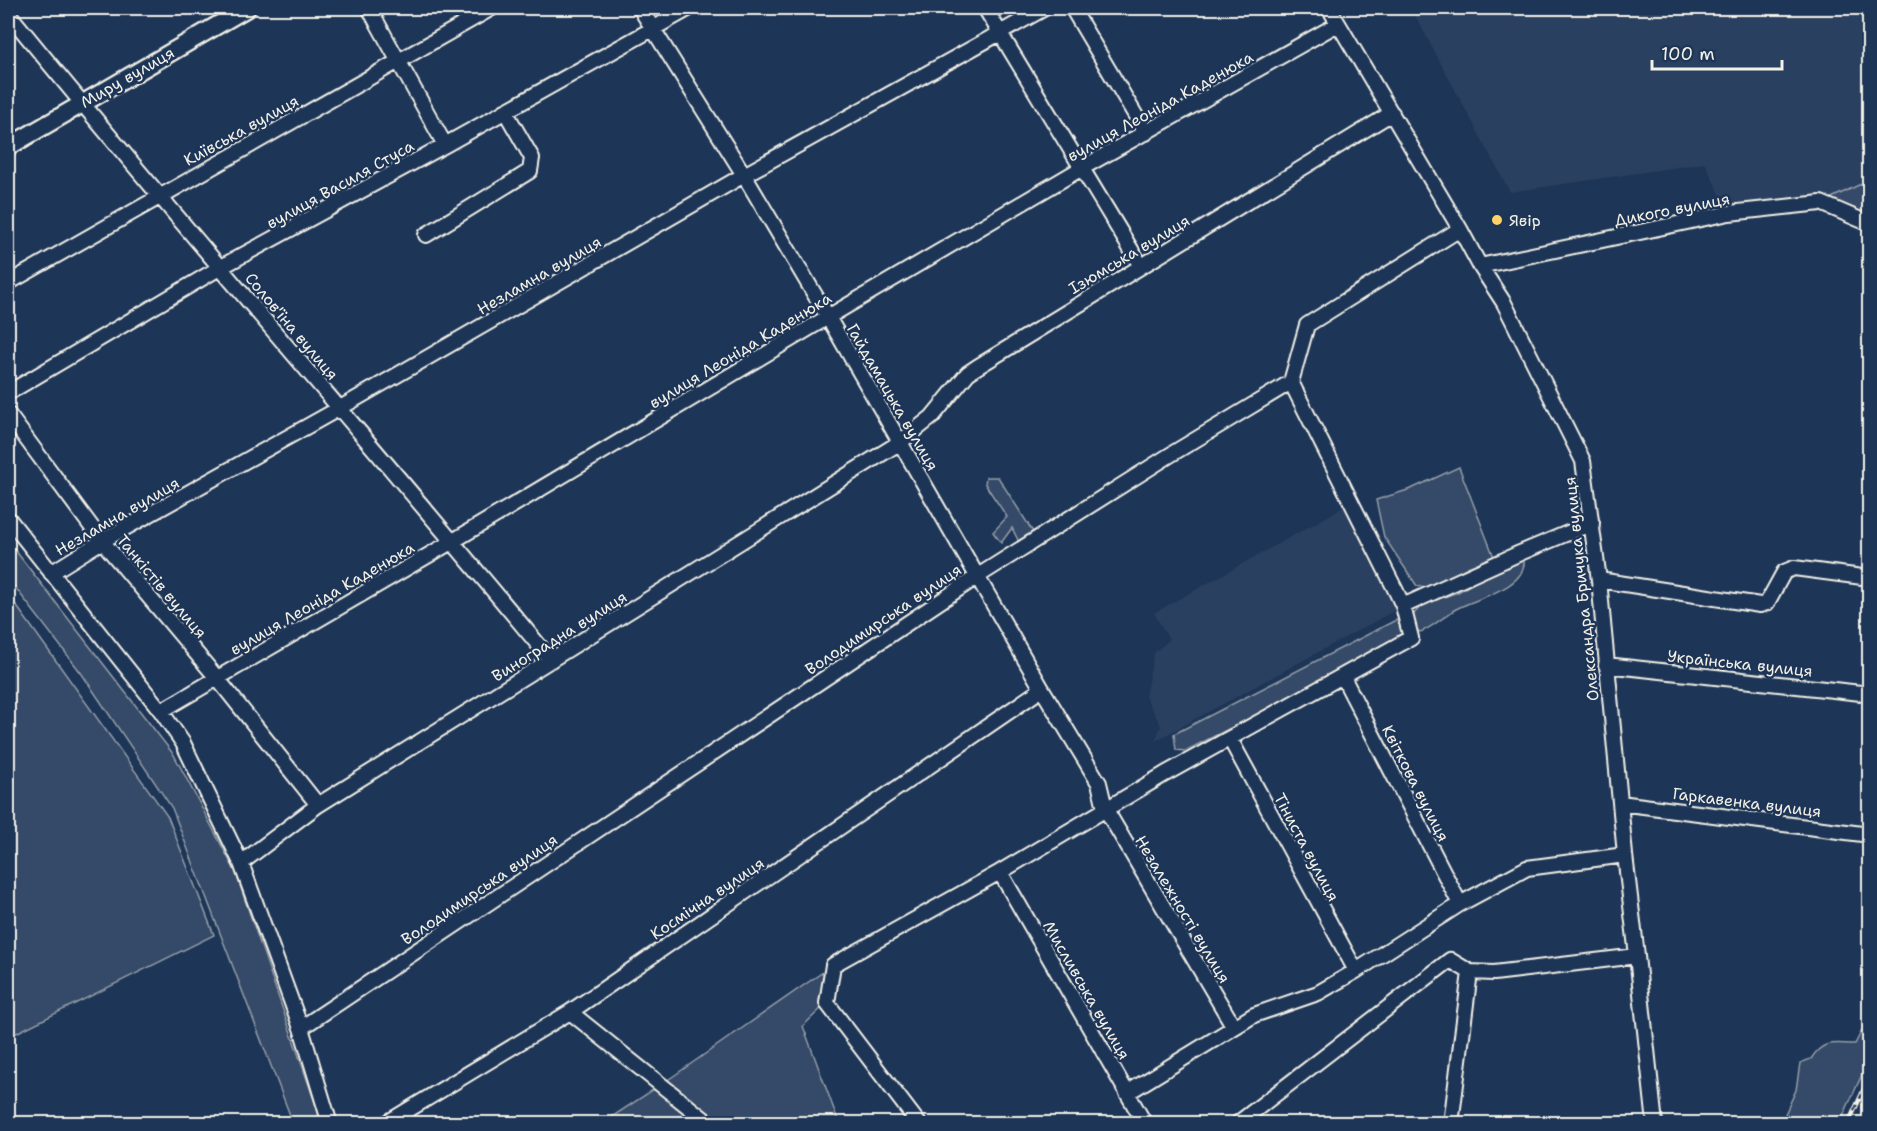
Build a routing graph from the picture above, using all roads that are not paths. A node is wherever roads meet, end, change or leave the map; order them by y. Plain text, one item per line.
1 (247, 8) edge
2 (369, 8) edge
3 (492, 8) edge
4 (640, 8) edge
5 (690, 8) edge
6 (985, 8) edge
7 (1045, 8) edge
8 (1072, 8) edge
9 (1329, 8) edge
10 (8, 13) edge
11 (1338, 24) junction
12 (652, 29) junction
13 (1000, 33) junction
14 (398, 61) junction
15 (81, 104) junction
16 (505, 111) junction
17 (1392, 113) junction
18 (1146, 133) junction
19 (445, 145) junction
20 (8, 147) edge
21 (1082, 168) junction
22 (744, 175) junction
23 (159, 196) junction
24 (1869, 224) edge
25 (1460, 229) junction
26 (426, 235) dead end
27 (1141, 266) junction
28 (1480, 266) junction
29 (221, 267) junction
30 (8, 283) edge
31 (828, 317) junction
32 (1291, 382) junction
33 (8, 393) edge
34 (340, 408) junction
35 (8, 414) edge
36 (899, 443) junction
37 (8, 518) edge
38 (1592, 523) junction
39 (102, 541) junction
40 (453, 541) junction
41 (51, 573) junction
42 (978, 576) junction
43 (1869, 578) edge
44 (1599, 580) junction
45 (1403, 606) junction
46 (551, 660) junction
47 (1606, 665) junction
48 (1342, 677) junction
49 (218, 678) junction
50 (1042, 689) junction
51 (1869, 694) edge
52 (161, 711) junction
53 (1230, 739) junction
54 (1620, 803) junction
55 (318, 805) junction
56 (1105, 808) junction
57 (1869, 835) edge
58 (1625, 855) junction
59 (241, 863) junction
60 (1000, 872) junction
61 (1460, 904) junction
62 (1637, 956) junction
63 (1356, 972) junction
64 (1470, 972) junction
65 (570, 1011) junction
66 (1234, 1027) junction
67 (301, 1028) junction
68 (1127, 1093) junction
69 (330, 1124) edge
70 (385, 1124) edge
71 (710, 1124) edge
72 (919, 1124) edge
73 (1145, 1124) edge
74 (1238, 1124) edge
75 (1451, 1124) edge
76 (1655, 1124) edge

1 - 15 main road, Миру вулиця
2 - 14 street
3 - 14 street, Київська вулиця
4 - 12 street, Гайдамацька вулиця
5 - 12 street, вулиця Василя Стуса
6 - 13 street
7 - 13 street, Незламна вулиця
8 - 18 street
9 - 11 street, Олександра Бричука вулиця
10 - 15 street, Солов'їна вулиця
11 - 17 street, Олександра Бричука вулиця
11 - 18 street, вулиця Леоніда Каденюка
12 - 16 street, вулиця Василя Стуса
12 - 22 street, Гайдамацька вулиця
13 - 21 street
13 - 22 street, Незламна вулиця
14 - 19 street
14 - 23 street, Київська вулиця
15 - 20 main road, Миру вулиця
15 - 23 street, Солов'їна вулиця
16 - 19 street, вулиця Василя Стуса
16 - 26 street
17 - 25 street, Олександра Бричука вулиця
17 - 27 street, Ізюмська вулиця
18 - 21 street, вулиця Леоніда Каденюка
19 - 29 street, вулиця Василя Стуса
21 - 27 street
21 - 31 street, вулиця Леоніда Каденюка
22 - 31 street, Гайдамацька вулиця
22 - 34 street, Незламна вулиця
23 - 29 street, Солов'їна вулиця
23 - 30 street, Київська вулиця
24 - 28 street, Дикого вулиця
25 - 28 street, Олександра Бричука вулиця
25 - 32 street
27 - 36 street, Ізюмська вулиця
28 - 38 street, Олександра Бричука вулиця
29 - 33 street, вулиця Василя Стуса
29 - 34 street, Солов'їна вулиця
31 - 36 street, Гайдамацька вулиця
31 - 40 street, вулиця Леоніда Каденюка
32 - 42 street, Володимирська вулиця
32 - 45 street
34 - 39 street, Незламна вулиця
34 - 40 street, Солов'їна вулиця
35 - 39 street, Танкістів вулиця
36 - 42 street, Гайдамацька вулиця
36 - 46 street, Виноградна вулиця
37 - 41 street
38 - 44 street, Олександра Бричука вулиця
38 - 45 street
39 - 41 street, Незламна вулиця
39 - 49 street, Танкістів вулиця
40 - 46 street, Солов'їна вулиця
40 - 49 street, вулиця Леоніда Каденюка
41 - 52 street
42 - 50 street, Гайдамацька вулиця
42 - 67 street, Володимирська вулиця
43 - 44 street
44 - 47 street, Олександра Бричука вулиця
45 - 48 street
46 - 55 street, Виноградна вулиця
47 - 51 street, Українська вулиця
47 - 54 street, Олександра Бричука вулиця
48 - 53 street
48 - 61 street, Квіткова вулиця
49 - 52 street, вулиця Леоніда Каденюка
49 - 55 street, Танкістів вулиця
50 - 56 street, Гайдамацька вулиця
50 - 65 street, Космічна вулиця
52 - 59 street
53 - 56 street
53 - 63 street, Тіниста вулиця
54 - 57 street, Гаркавенка вулиця
54 - 58 street, Олександра Бричука вулиця
55 - 59 street, Виноградна вулиця
56 - 60 street
56 - 66 street, Незалежності вулиця
58 - 61 street
58 - 62 street, Олександра Бричука вулиця
59 - 67 street
60 - 68 street, Мисливська вулиця
60 - 72 street
61 - 63 street
62 - 64 street
62 - 76 street, Олександра Бричука вулиця
63 - 66 street
64 - 74 street
64 - 75 street
65 - 70 street, Космічна вулиця
65 - 71 street
66 - 68 street
67 - 69 street
68 - 73 street, Мисливська вулиця

